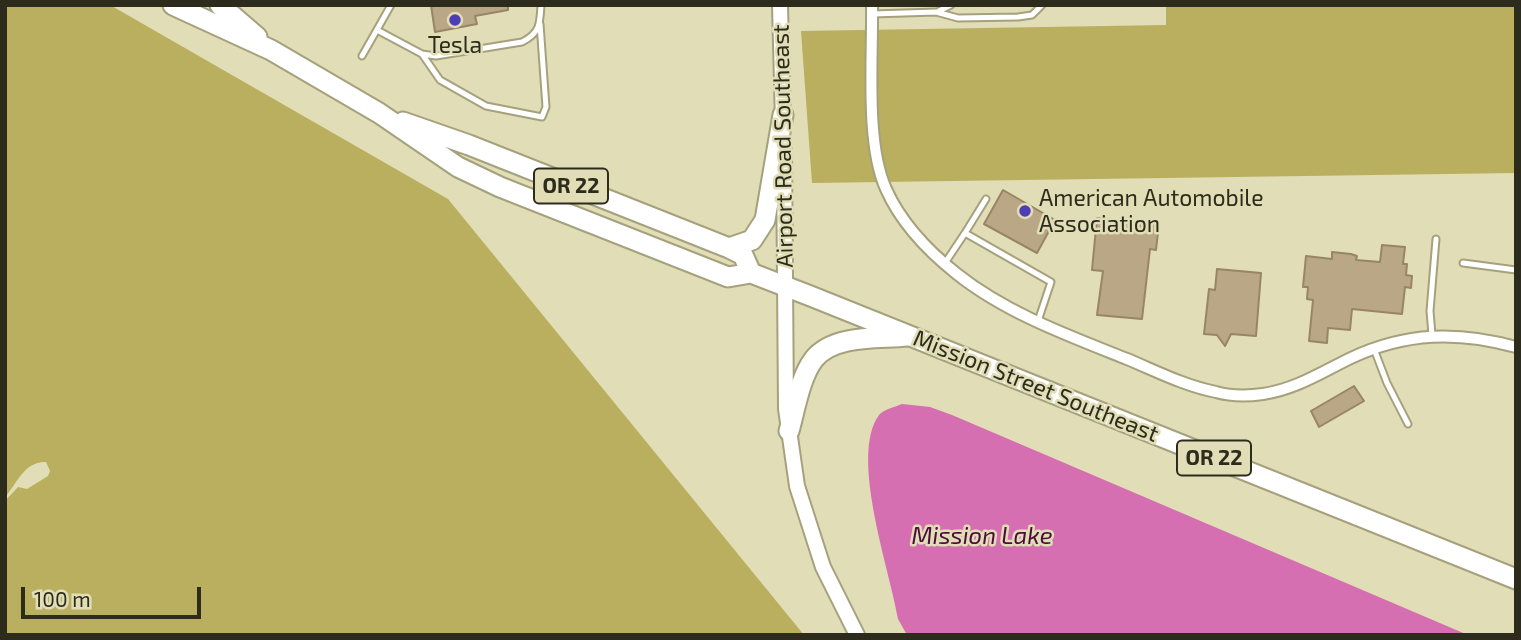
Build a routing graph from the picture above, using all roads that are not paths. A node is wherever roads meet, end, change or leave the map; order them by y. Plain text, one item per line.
1 (173, 5) edge
2 (220, 5) edge
3 (391, 5) edge
4 (541, 5) edge
5 (780, 5) edge
6 (1042, 5) edge
7 (945, 7) edge
8 (872, 9) edge
9 (540, 24) junction
10 (377, 30) junction
11 (271, 50) junction
12 (422, 54) junction
13 (362, 56) dead end
14 (379, 113) junction
15 (783, 115) junction
16 (986, 198) dead end
17 (964, 233) junction
18 (1436, 239) dead end
19 (729, 248) junction
20 (945, 263) junction
21 (1463, 263) dead end
22 (1516, 270) edge
23 (751, 273) junction
24 (786, 288) junction
25 (1038, 321) junction
26 (1432, 335) junction
27 (912, 336) junction
28 (1515, 346) edge
29 (1374, 349) junction
30 (1409, 424) dead end
31 (789, 431) junction
32 (1516, 579) edge
33 (857, 635) edge

1 - 11 highway, Mission Street Southeast / OR 22
2 - 11 highway, Mission Street Southeast / OR 22
3 - 10 lane
4 - 9 lane
5 - 15 main road, Airport Road Southeast
6 - 7 lane
7 - 8 lane
8 - 20 street
9 - 12 lane
9 - 12 lane
10 - 12 lane
10 - 13 lane
11 - 14 highway, Mission Street Southeast / OR 22
14 - 19 highway, Mission Street Southeast / OR 22
14 - 23 highway, Mission Street Southeast / OR 22
15 - 19 highway
15 - 24 main road, Airport Road Southeast
16 - 17 lane
17 - 20 lane
17 - 25 lane
18 - 26 lane
19 - 23 highway, Mission Street Southeast / OR 22
20 - 25 street
21 - 22 lane
23 - 24 highway, Mission Street Southeast / OR 22
24 - 27 highway, Mission Street Southeast / OR 22
24 - 31 main road, Airport Road Southeast
25 - 29 street
26 - 28 street
26 - 29 street
27 - 31 highway, OR 22
27 - 32 highway, Mission Street Southeast / OR 22
29 - 30 lane
31 - 33 main road, Airport Road Southeast

